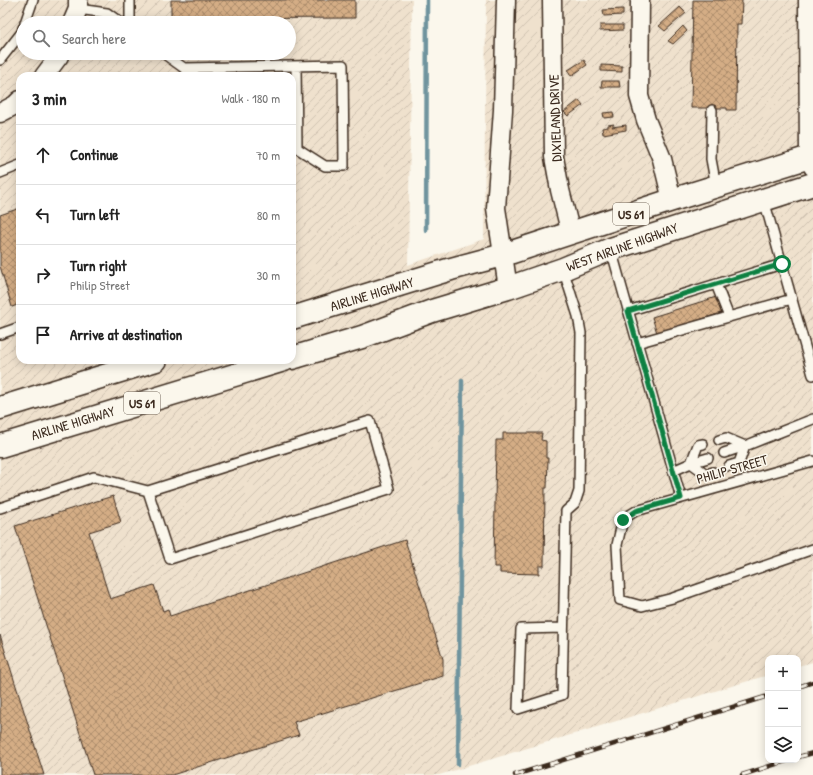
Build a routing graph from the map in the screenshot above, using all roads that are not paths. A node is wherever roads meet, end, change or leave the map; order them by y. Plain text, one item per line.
1 (33, 0) edge
2 (130, 0) edge
3 (506, 0) edge
4 (552, 0) edge
5 (640, 0) edge
6 (808, 0) edge
7 (76, 11) edge
8 (27, 16) edge
9 (111, 16) edge
10 (130, 16) edge
11 (16, 40) edge
12 (0, 60) edge
13 (55, 60) edge
14 (173, 60) edge
15 (296, 66) junction
16 (184, 68) junction
17 (47, 72) edge
18 (190, 72) edge
19 (296, 72) edge
20 (16, 104) edge
21 (712, 110) dead end
22 (0, 113) edge
23 (296, 148) edge
24 (812, 160) edge
25 (16, 167) edge
26 (0, 173) edge
27 (813, 184) edge
28 (716, 186) junction
29 (672, 200) junction
30 (764, 200) junction
31 (571, 234) junction
32 (611, 249) junction
33 (503, 255) junction
34 (782, 264) junction
35 (451, 269) joint
36 (563, 269) junction
37 (716, 284) junction
38 (508, 288) junction
39 (792, 299) junction
40 (628, 311) junction
41 (706, 313) dead end
42 (296, 317) edge
43 (728, 317) junction
44 (709, 322) junction
45 (16, 328) edge
46 (0, 334) edge
47 (637, 343) junction
48 (296, 357) edge
49 (143, 364) edge
50 (271, 364) edge
51 (813, 375) edge
52 (0, 408) edge
53 (813, 419) edge
54 (719, 440) dead end
55 (703, 444) dead end
56 (0, 446) edge
57 (745, 446) junction
58 (724, 453) dead end
59 (708, 458) dead end
60 (813, 461) edge
61 (691, 463) junction
62 (728, 466) dead end
63 (673, 471) junction
64 (713, 472) dead end
65 (148, 491) junction
66 (681, 498) junction
67 (0, 508) edge
68 (813, 549) edge
69 (563, 628) junction

1 - 8 lane
2 - 10 lane
3 - 33 street
4 - 31 street, DIXIELAND DRIVE
5 - 29 street
6 - 24 street
7 - 9 lane
11 - 12 lane
13 - 17 street
14 - 16 lane
15 - 16 lane
15 - 19 lane
15 - 23 lane
16 - 18 lane
20 - 22 street
21 - 28 lane
24 - 28 highway, WEST AIRLINE HIGHWAY / US 61
25 - 26 lane
27 - 30 highway, WEST AIRLINE HIGHWAY / US 61
28 - 29 highway, WEST AIRLINE HIGHWAY / US 61
29 - 31 highway, WEST AIRLINE HIGHWAY / US 61
30 - 32 highway, WEST AIRLINE HIGHWAY / US 61
30 - 34 lane
31 - 33 highway, WEST AIRLINE HIGHWAY / US 61
32 - 36 highway, WEST AIRLINE HIGHWAY / US 61
32 - 40 lane
33 - 35 highway, WEST AIRLINE HIGHWAY / US 61
33 - 38 street
34 - 37 lane
34 - 39 lane
35 - 42 highway, AIRLINE HIGHWAY / US 61
36 - 38 highway, WEST AIRLINE HIGHWAY / US 61
36 - 69 lane
37 - 40 lane
37 - 43 lane
38 - 48 highway, WEST AIRLINE HIGHWAY / US 61
39 - 43 lane
39 - 51 lane
40 - 47 lane
41 - 44 lane
43 - 44 lane
44 - 47 lane
45 - 46 lane
47 - 63 lane
49 - 52 highway
50 - 56 highway, AIRLINE HIGHWAY / US 61
53 - 57 lane
54 - 57 lane
55 - 61 lane
57 - 58 lane
57 - 62 lane
59 - 61 lane
60 - 66 lane, PHILIP STREET
61 - 63 lane
61 - 64 lane
63 - 66 lane
65 - 65 lane
65 - 67 lane
66 - 68 lane, PHILIP STREET
69 - 69 lane

